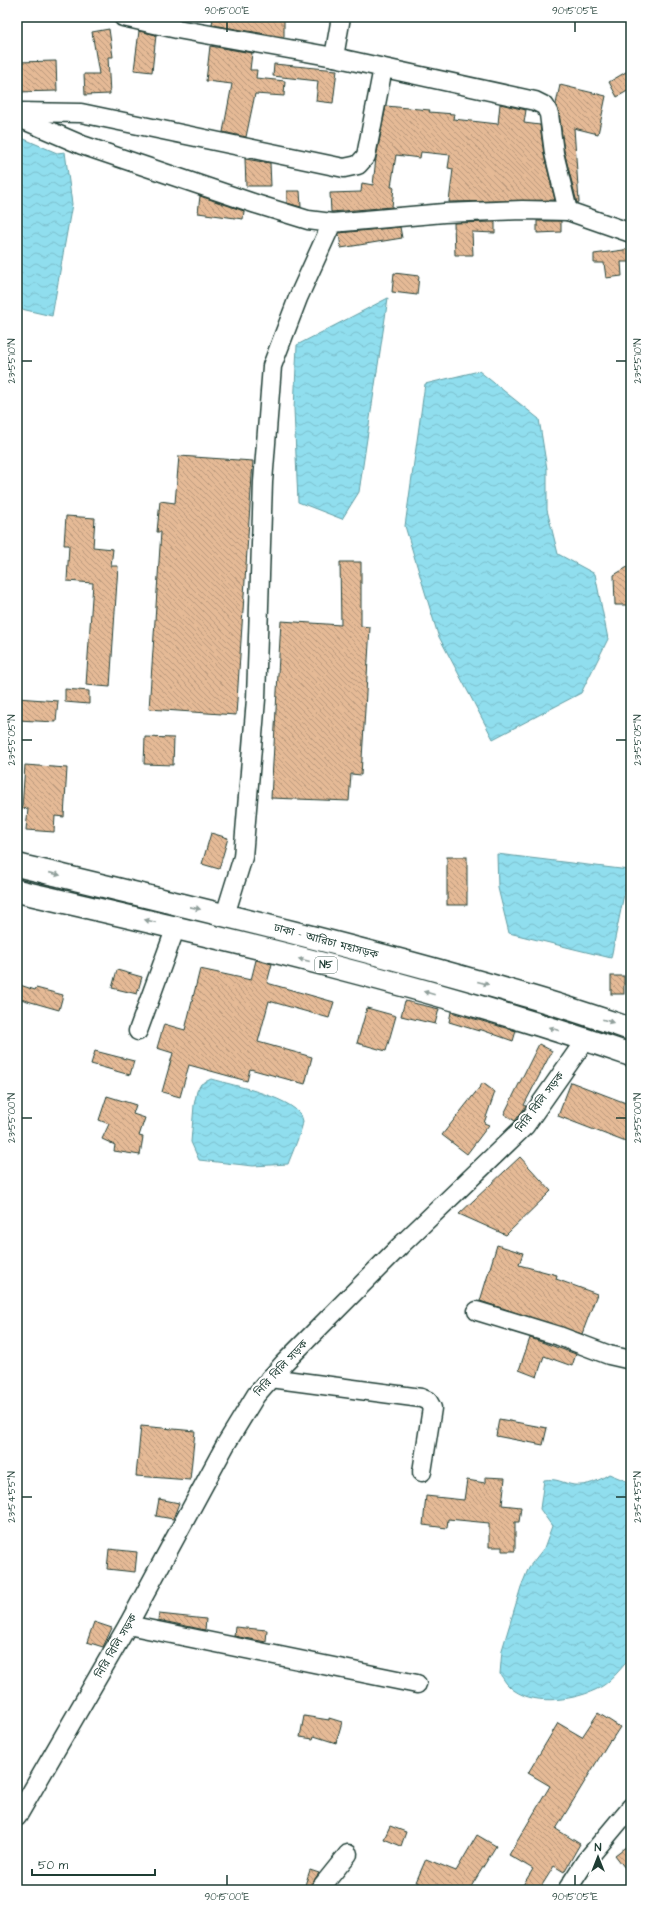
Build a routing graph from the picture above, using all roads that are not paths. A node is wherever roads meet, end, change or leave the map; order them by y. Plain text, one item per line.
1 (123, 17) edge
2 (341, 17) edge
3 (334, 57) junction
4 (383, 68) junction
5 (17, 112) edge
6 (17, 117) edge
7 (568, 211) junction
8 (332, 223) junction
9 (631, 233) edge
10 (17, 865) edge
11 (17, 891) edge
12 (224, 915) junction
13 (176, 927) junction
14 (631, 1028) edge
15 (138, 1031) dead end
16 (586, 1039) junction
17 (631, 1055) edge
18 (477, 1311) dead end
19 (631, 1360) edge
20 (270, 1378) junction
21 (422, 1472) dead end
22 (128, 1625) junction
23 (417, 1684) dead end
24 (631, 1807) edge
25 (17, 1817) edge
26 (348, 1854) dead end
27 (319, 1890) edge
28 (567, 1890) edge

1 - 3 street
2 - 3 street
3 - 4 street
4 - 5 street
4 - 7 street
6 - 8 street
7 - 8 street
7 - 9 street
8 - 12 street
10 -> 12 highway, ঢাকা - আরিচা মহাসড়ক / N5
13 -> 11 highway, N5
12 -> 14 highway, ঢাকা - আরিচা মহাসড়ক / N5
13 - 15 street
16 -> 13 highway, N5
16 - 17 highway, N5
16 - 20 street, নিরি বিলি সড়ক
18 - 19 street
20 - 21 street
20 - 22 street, নিরি বিলি সড়ক
22 - 23 street
22 - 25 street, নিরি বিলি সড়ক
24 - 28 street
26 - 27 street

